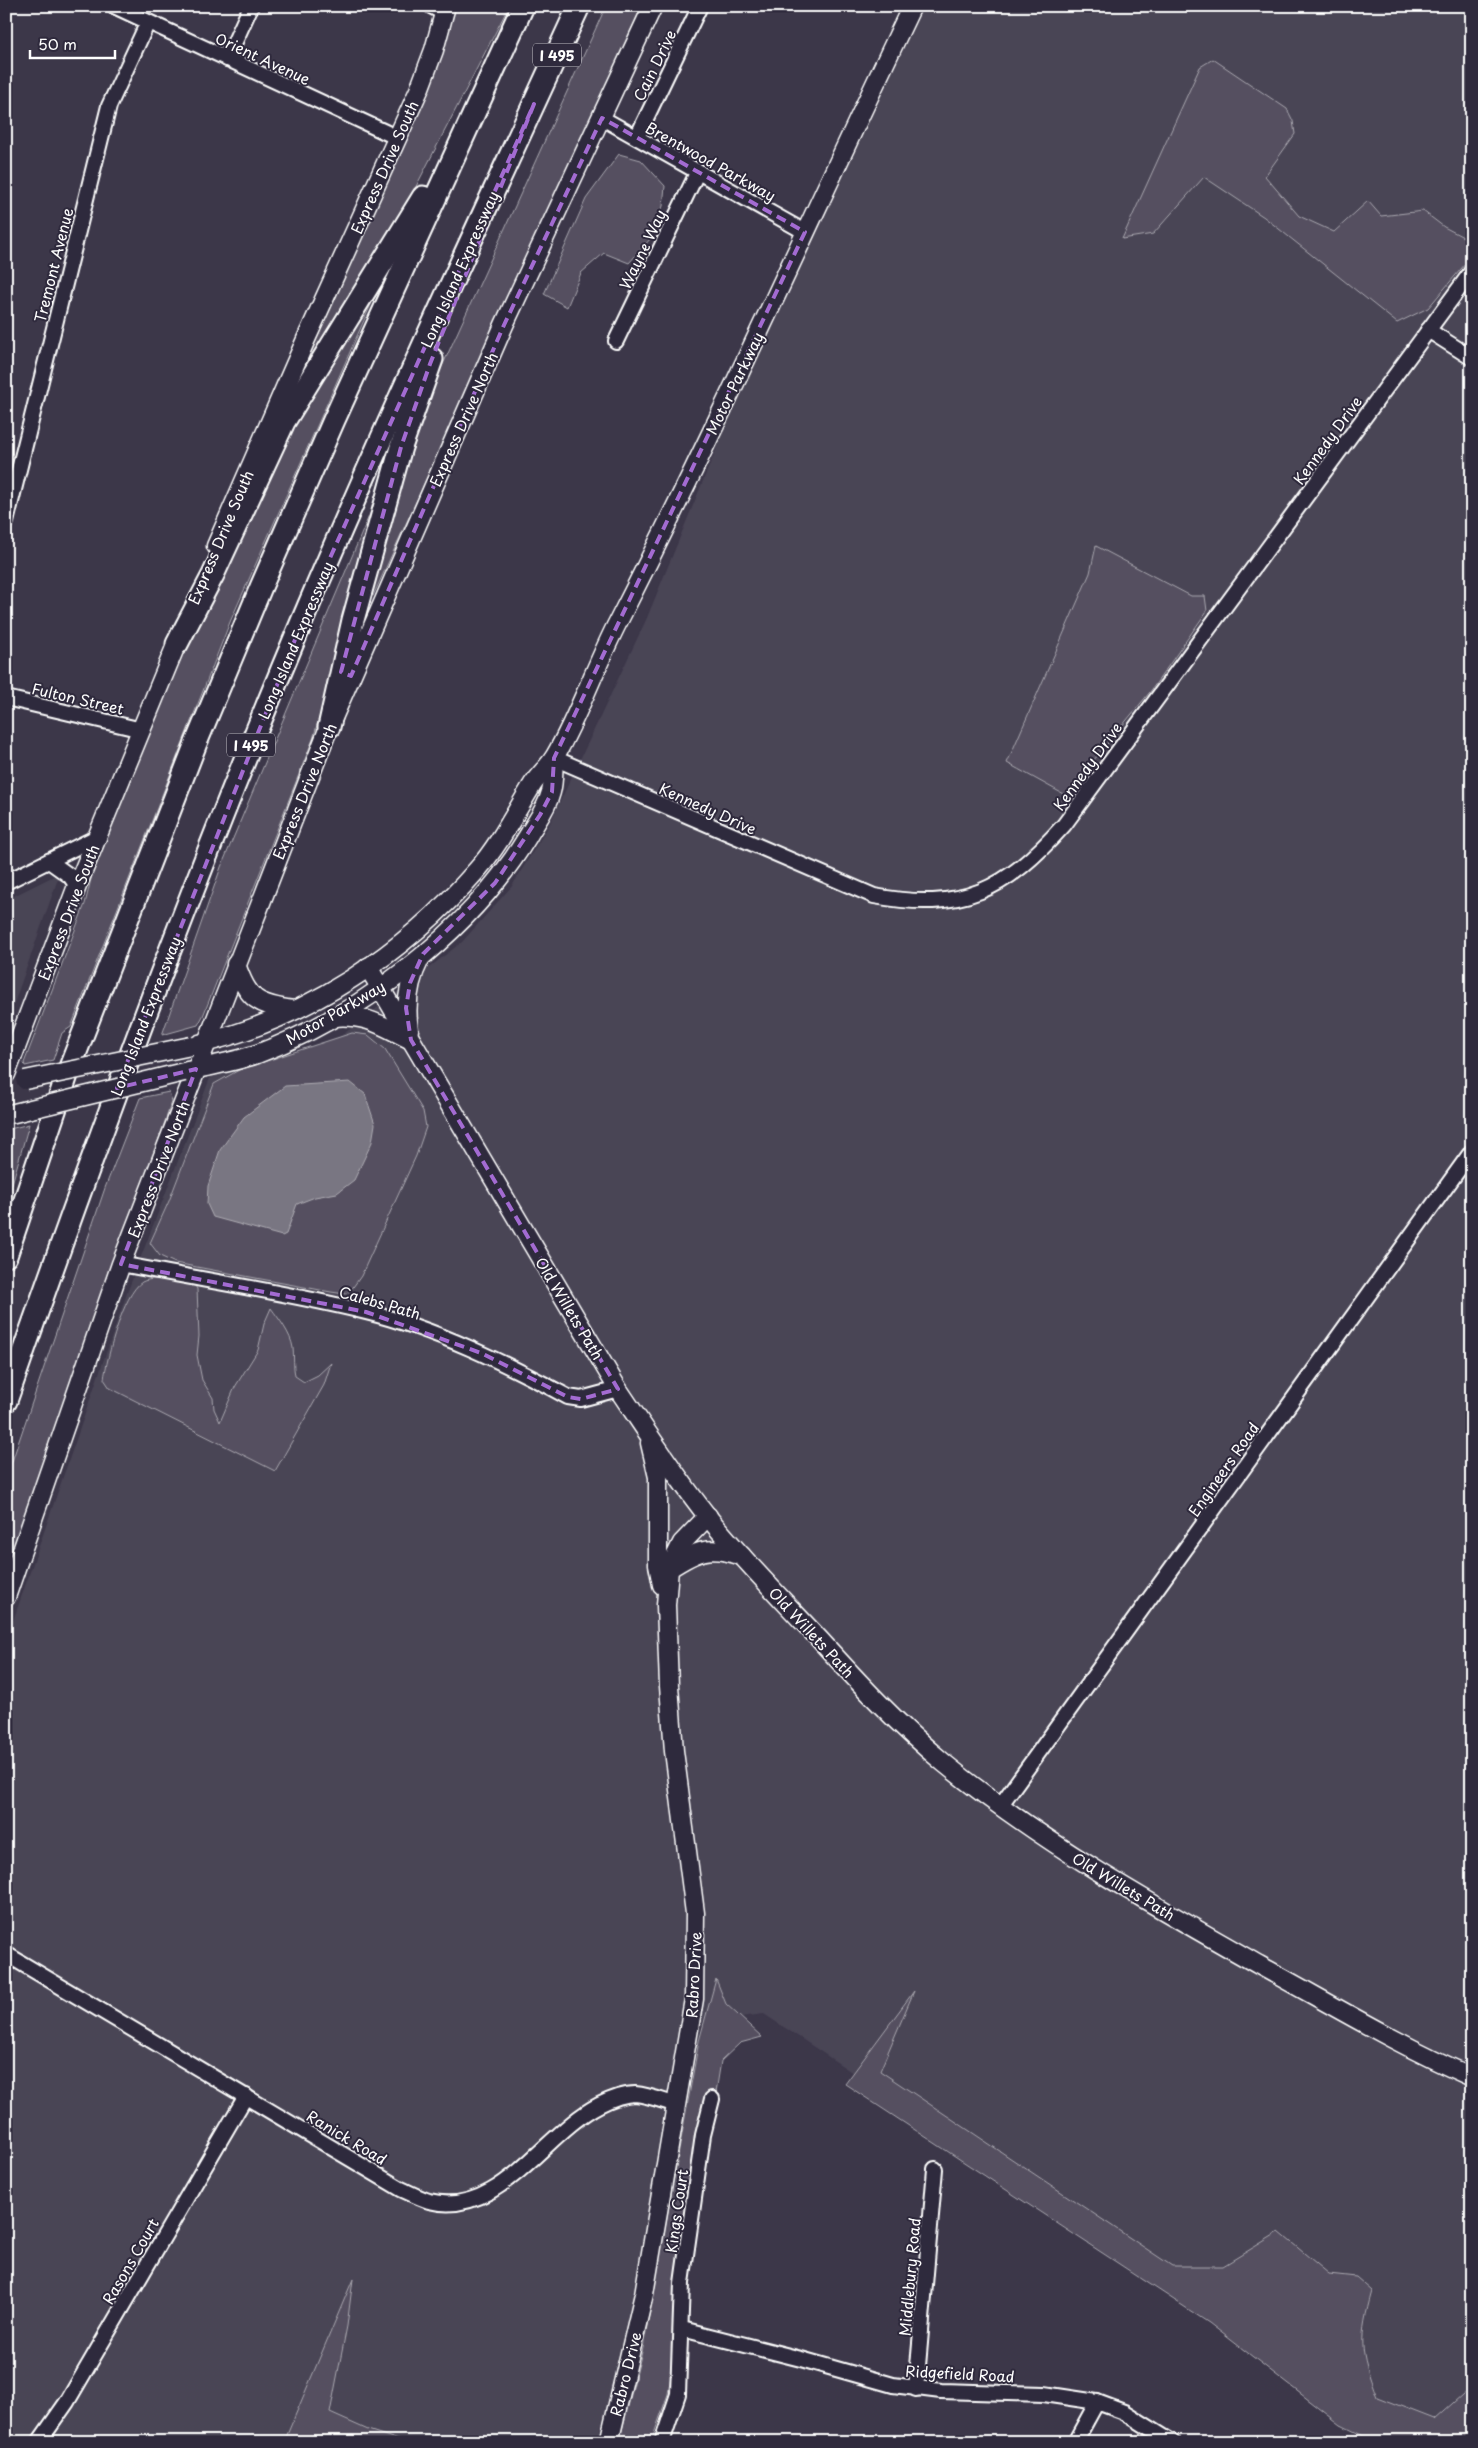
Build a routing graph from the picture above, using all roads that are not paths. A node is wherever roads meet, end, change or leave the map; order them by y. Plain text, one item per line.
1 (114, 6) edge
2 (251, 6) edge
3 (523, 6) edge
4 (579, 6) edge
5 (653, 6) edge
6 (700, 6) edge
7 (912, 6) edge
8 (440, 8) edge
9 (148, 22) junction
10 (227, 59) junction
11 (534, 104) junction
12 (602, 118) junction
13 (637, 137) junction
14 (398, 138) junction
15 (698, 171) junction
16 (804, 232) junction
17 (1472, 272) edge
18 (1428, 330) junction
19 (616, 342) dead end
20 (1472, 358) edge
21 (6, 522) edge
22 (177, 644) junction
23 (6, 698) edge
24 (329, 727) junction
25 (142, 730) junction
26 (554, 758) junction
27 (97, 837) junction
28 (49, 861) junction
29 (6, 882) edge
30 (77, 886) junction
31 (423, 954) junction
32 (236, 964) junction
33 (368, 967) junction
34 (380, 988) junction
35 (294, 1010) junction
36 (333, 1016) junction
37 (411, 1040) junction
38 (198, 1044) junction
39 (190, 1071) junction
40 (6, 1074) edge
41 (6, 1082) edge
42 (8, 1114) edge
43 (1472, 1151) edge
44 (6, 1256) edge
45 (121, 1264) junction
46 (618, 1389) junction
47 (6, 1401) edge
48 (649, 1435) junction
49 (708, 1516) junction
50 (742, 1556) junction
51 (669, 1569) junction
52 (6, 1597) edge
53 (666, 1605) junction
54 (1000, 1806) junction
55 (6, 1954) edge
56 (1472, 2077) edge
57 (246, 2096) junction
58 (712, 2099) dead end
59 (676, 2105) junction
60 (935, 2169) dead end
61 (682, 2329) junction
62 (916, 2388) junction
63 (1097, 2402) junction
64 (39, 2442) edge
65 (609, 2442) edge
66 (662, 2442) edge
67 (1075, 2442) edge
68 (1172, 2442) edge

1 - 9 street, Orient Avenue
2 - 10 street
3 - 22 highway
3 - 44 highway
4 - 11 highway, Long Island Expressway / I 495
5 - 12 main road, Express Drive North
6 - 13 street, Cain Drive
7 - 16 main road, Motor Parkway
8 - 14 main road, Express Drive South
9 - 10 street, Orient Avenue
9 - 21 street, Tremont Avenue
10 - 14 street, Orient Avenue
11 - 24 highway
11 - 47 highway, Long Island Expressway / I 495
12 - 13 street, Brentwood Parkway
12 - 24 main road, Express Drive North
13 - 15 street, Brentwood Parkway
14 - 22 main road, Express Drive South
15 - 16 street, Brentwood Parkway
15 - 19 street, Wayne Way
16 - 26 main road, Motor Parkway
17 - 18 street, Kennedy Drive
18 - 20 street
18 - 26 street, Kennedy Drive
22 - 25 main road, Express Drive South
23 - 25 street, Fulton Street
24 - 32 main road, Express Drive North
25 - 27 main road, Express Drive South
26 - 31 main road, Motor Parkway
26 - 33 main road, Motor Parkway
27 - 28 street
27 - 30 main road, Express Drive South
28 - 29 street
28 - 30 street
30 - 40 main road, Express Drive South
31 - 34 main road, Motor Parkway
31 - 37 main road
32 - 35 main road
32 - 38 main road, Express Drive North
33 - 34 main road, Old Willets Path
33 - 35 main road, Motor Parkway
34 - 36 main road, Motor Parkway
34 - 37 main road, Old Willets Path
35 - 38 main road, Motor Parkway
36 - 37 main road
36 - 39 main road, Motor Parkway
37 - 46 main road, Old Willets Path
38 - 39 main road, Express Drive North
38 - 41 main road, Motor Parkway, bridge
39 - 42 main road, Motor Parkway, bridge
39 - 45 main road, Express Drive North
43 - 54 street, Engineers Road
45 - 46 street, Calebs Path
45 - 52 main road, Express Drive North
46 - 48 main road, Old Willets Path
48 - 49 main road, Old Willets Path
48 - 53 main road
49 - 50 main road, Old Willets Path
49 - 51 main road, Rabro Drive
50 - 51 main road
50 - 54 main road, Old Willets Path
51 - 53 main road, Rabro Drive
53 - 59 main road, Rabro Drive
54 - 56 main road, Old Willets Path
55 - 57 street, Ranick Road
57 - 59 street, Ranick Road
57 - 64 street, Rasons Court
58 - 61 street, Kings Court
59 - 65 main road, Rabro Drive
60 - 62 street, Middlebury Road
61 - 62 street, Ridgefield Road
61 - 66 street, Kings Court
62 - 63 street, Ridgefield Road
63 - 67 street
63 - 68 street, Ridgefield Road

